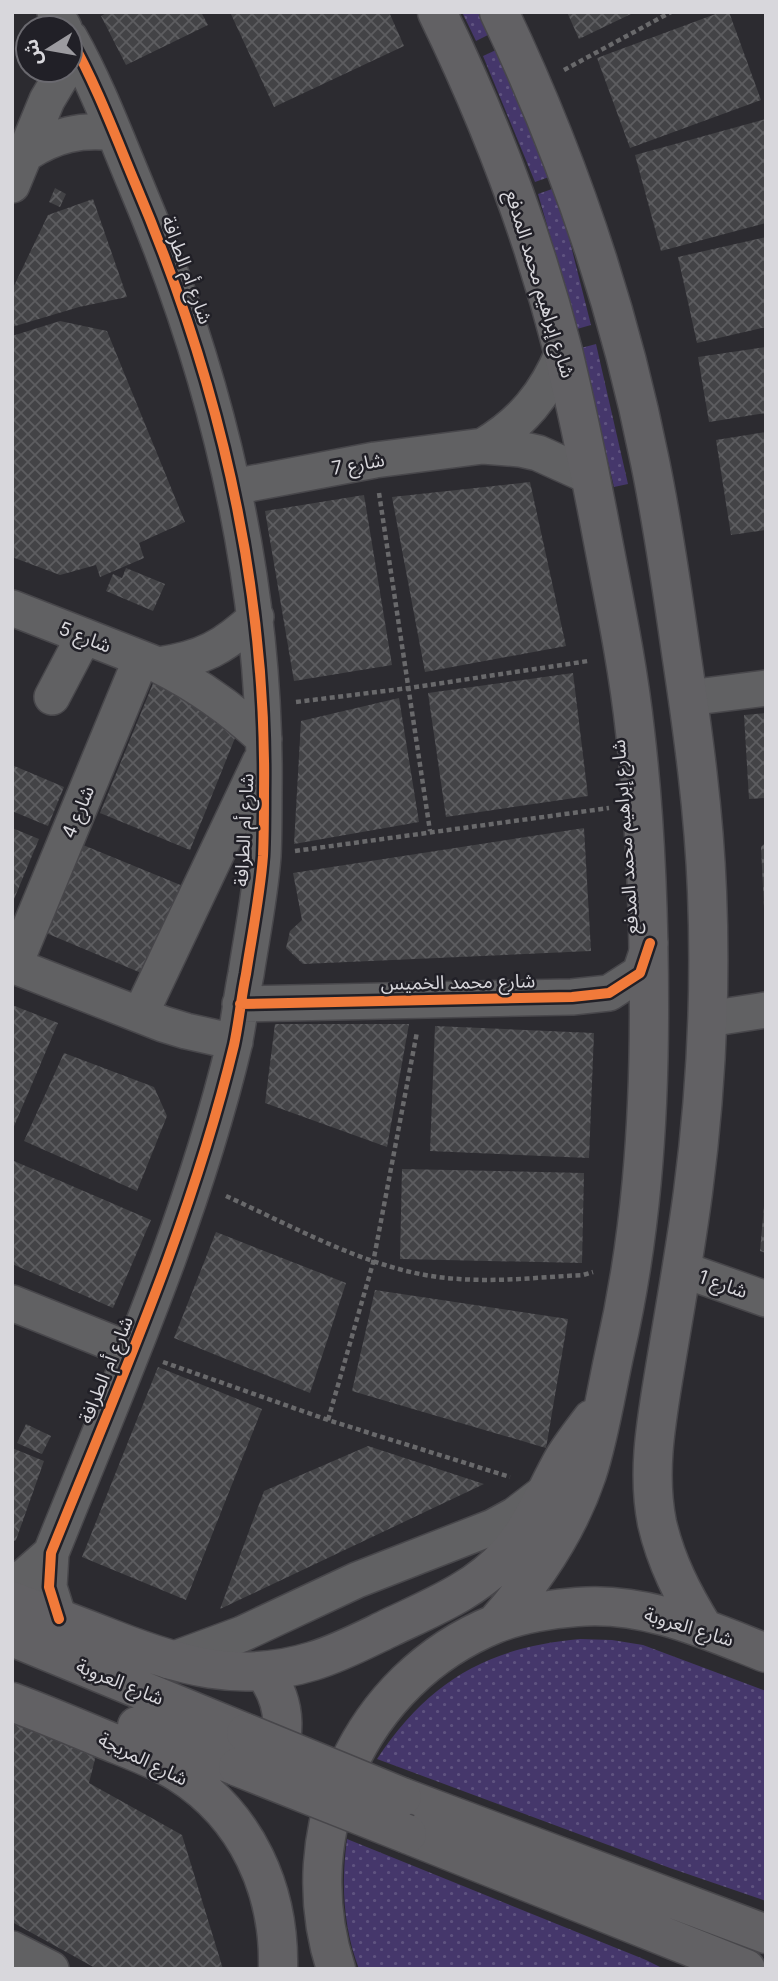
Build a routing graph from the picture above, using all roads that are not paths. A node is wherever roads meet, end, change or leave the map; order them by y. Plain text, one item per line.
1 (437, 12) edge
2 (499, 12) edge
3 (84, 78) edge
4 (54, 84) edge
5 (114, 133) junction
6 (27, 153) junction
7 (12, 184) edge
8 (563, 352) junction
9 (482, 446) junction
10 (591, 477) junction
11 (233, 487) junction
12 (12, 608) edge
13 (256, 617) junction
14 (84, 636) junction
15 (150, 662) junction
16 (766, 688) edge
17 (52, 696) dead end
18 (688, 698) junction
19 (264, 733) junction
20 (650, 943) junction
21 (13, 966) edge
22 (240, 1004) junction
23 (766, 1010) edge
24 (140, 1015) junction
25 (708, 1019) junction
26 (234, 1042) junction
27 (644, 1172) junction
28 (681, 1269) junction
29 (766, 1299) edge
30 (12, 1303) edge
31 (674, 1311) junction
32 (132, 1351) junction
33 (603, 1404) junction
34 (549, 1489) junction
35 (51, 1553) junction
36 (12, 1584) edge
37 (12, 1601) edge
38 (60, 1619) junction
39 (495, 1624) junction
40 (704, 1629) junction
41 (12, 1637) edge
42 (766, 1653) edge
43 (169, 1661) junction
44 (264, 1672) junction
45 (12, 1675) edge
46 (12, 1702) edge
47 (242, 1750) junction
48 (213, 1799) junction
49 (404, 1816) junction
50 (766, 1934) edge
51 (12, 1949) edge
52 (739, 1967) edge
53 (51, 1969) edge
54 (278, 1969) edge
55 (335, 1969) edge

1 - 8 main road, شارع إبراهيم محمد المدفع
2 - 18 main road
3 - 5 street, شارع أم الطرافة
4 - 6 street
5 - 6 street
5 - 11 street, شارع أم الطرافة
6 - 7 street
8 - 9 street, شارع 7
8 - 10 main road, شارع إبراهيم محمد المدفع
9 - 10 street, شارع 7
9 - 11 street, شارع 7
10 - 20 main road, شارع إبراهيم محمد المدفع
11 - 13 street, شارع أم الطرافة
12 - 14 street, شارع 5
13 - 15 street
13 - 19 street, شارع أم الطرافة
14 - 15 street, شارع 5
14 - 17 street
15 - 19 street, شارع 5
15 - 21 street, شارع 4
16 - 18 street
18 - 25 main road
19 - 22 street, شارع أم الطرافة
19 - 24 street
20 - 22 street, شارع محمد الخميس
20 - 27 main road, شارع إبراهيم محمد المدفع
21 - 24 street
22 - 26 street, شارع أم الطرافة
23 - 25 street
24 - 26 street
25 - 28 main road
26 - 32 street, شارع أم الطرافة
27 - 31 main road
27 - 33 main road, شارع إبراهيم محمد المدفع
28 - 29 street, شارع 1
28 - 31 main road
30 - 32 street
31 - 40 main road
32 - 35 street, شارع أم الطرافة
33 - 34 main road
33 - 39 main road, شارع إبراهيم محمد المدفع
34 - 43 street
34 - 44 main road
35 - 36 street, شارع أم الطرافة
35 - 38 street, شارع أم الطرافة
37 - 38 main road
38 - 43 main road
39 - 40 main road, شارع العروبة
39 - 55 main road, شارع العروبة
40 - 42 main road, شارع العروبة
41 - 47 main road, شارع العروبة
43 - 44 main road
44 - 48 main road
45 - 47 main road, شارع العروبة
46 - 48 main road, شارع المريجة
47 - 49 main road, شارع العروبة, bridge
48 - 54 main road, شارع المريجة
49 - 50 main road, شارع العروبة
49 - 52 main road, شارع العروبة
51 - 53 street

